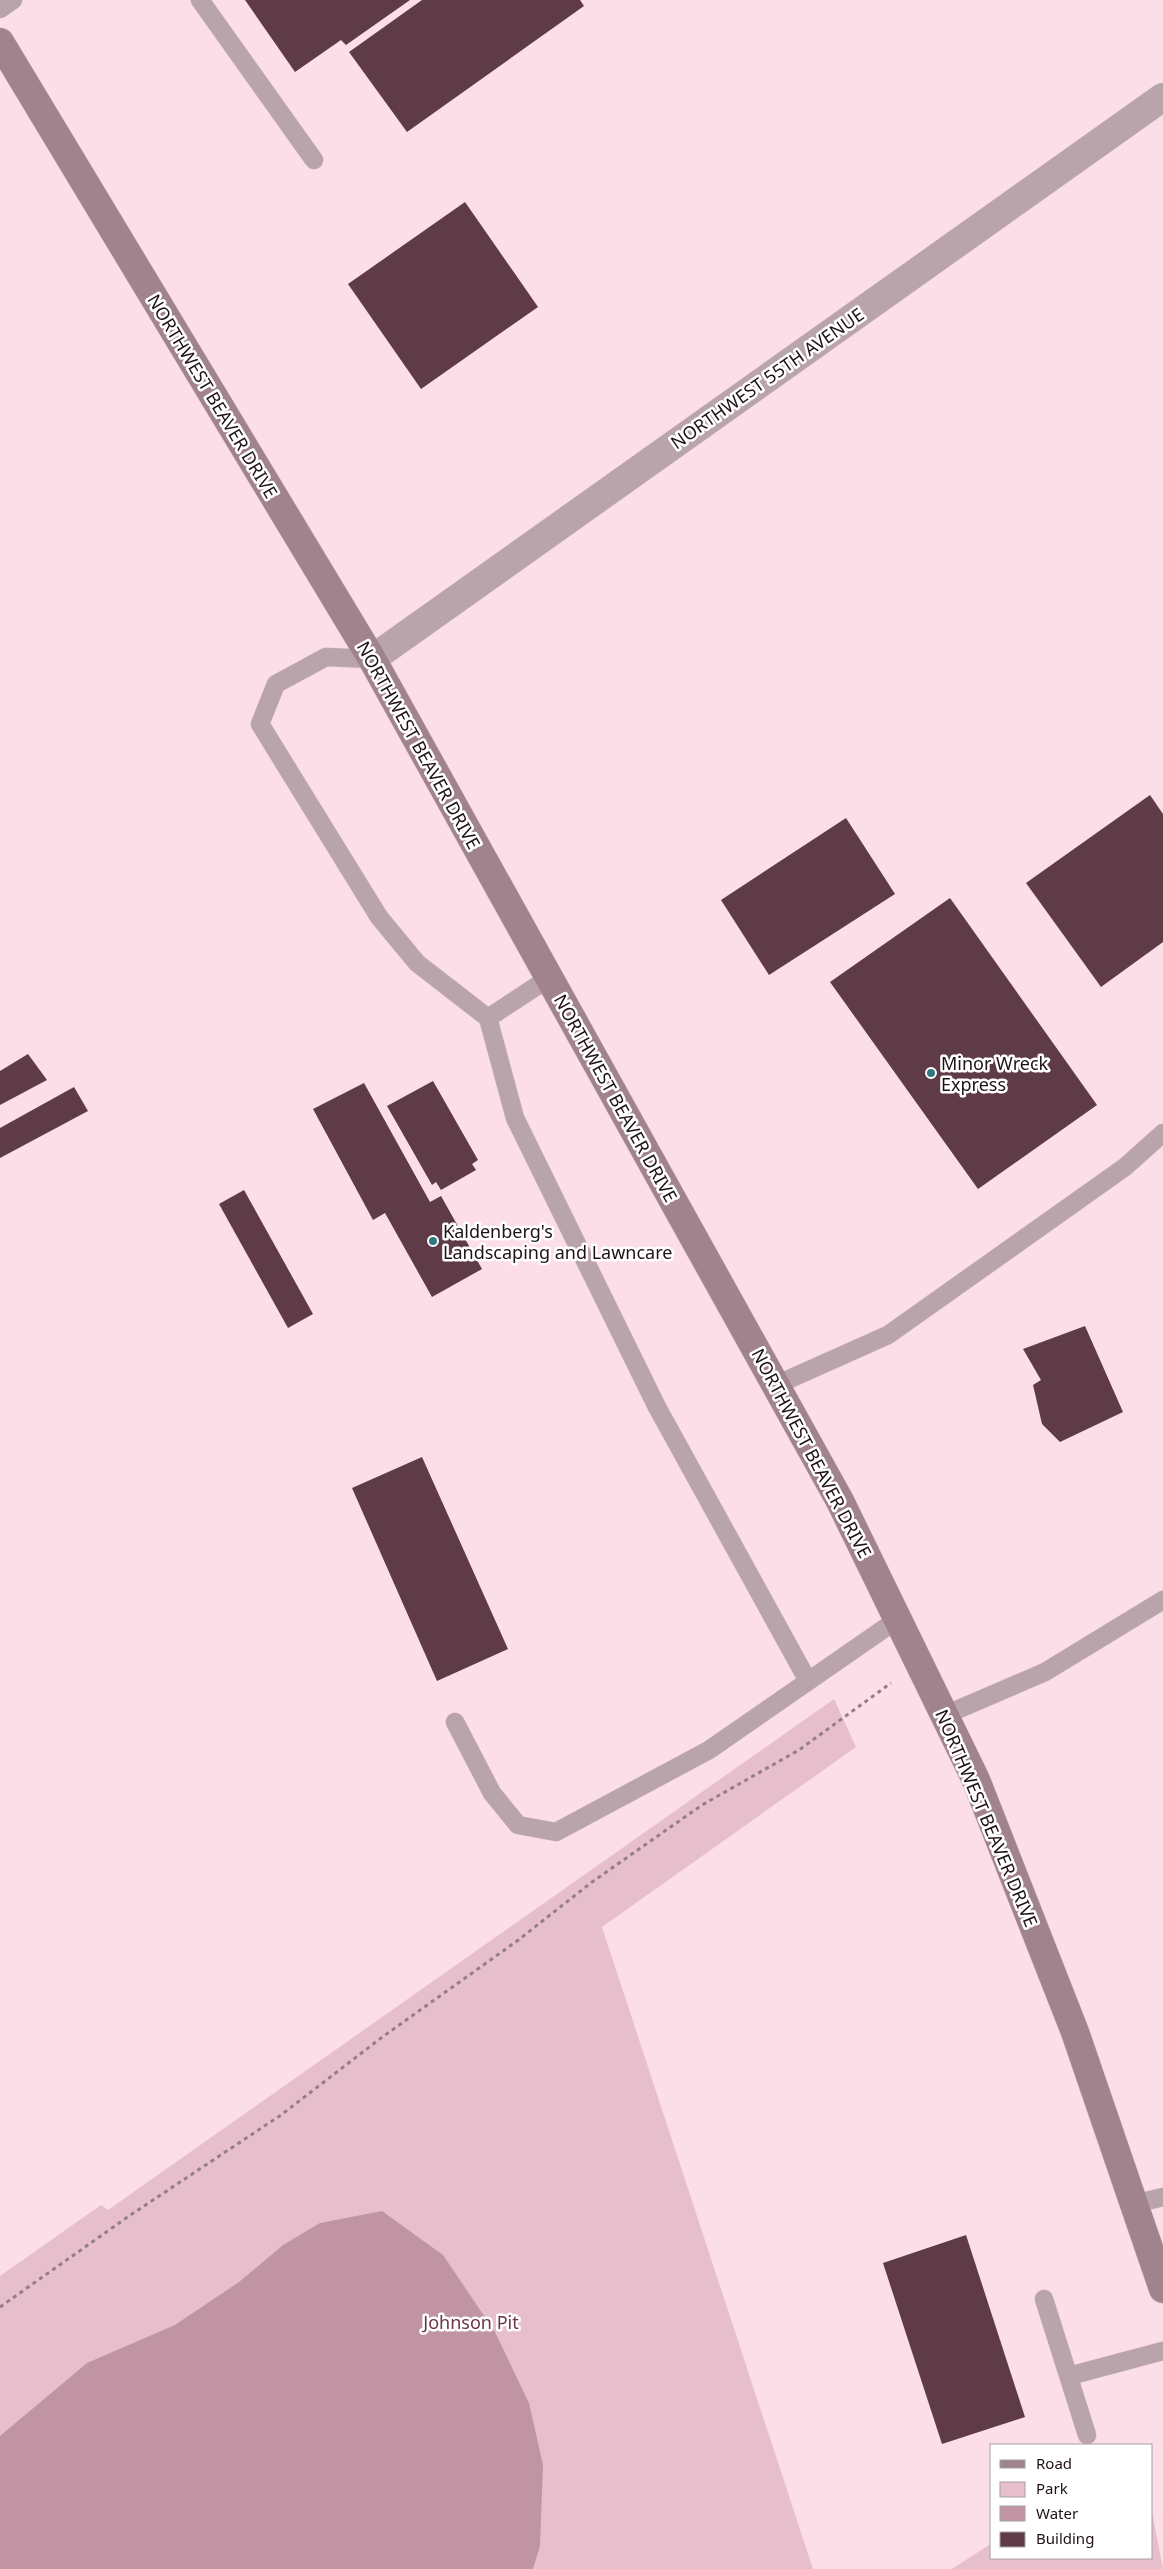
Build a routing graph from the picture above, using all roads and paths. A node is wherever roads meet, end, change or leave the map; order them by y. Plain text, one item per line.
1 (13, 0) edge
2 (200, 0) edge
3 (0, 10) edge
4 (0, 42) edge
5 (1163, 97) edge
6 (314, 160) dead end
7 (372, 659) junction
8 (549, 978) junction
9 (488, 1018) junction
10 (1163, 1133) edge
11 (776, 1385) junction
12 (1163, 1600) edge
13 (898, 1618) junction
14 (921, 1664) junction
15 (808, 1681) junction
16 (945, 1714) junction
17 (455, 1722) dead end
18 (1163, 2197) edge
19 (1134, 2204) junction
20 (1163, 2289) edge
21 (1044, 2299) dead end
22 (0, 2307) edge
23 (1163, 2350) edge
24 (1069, 2376) junction
25 (1087, 2435) dead end

1 - 3 lane
2 - 6 lane
4 - 7 main road, NORTHWEST BEAVER DRIVE
5 - 7 street, NORTHWEST 55TH AVENUE
7 - 8 main road, NORTHWEST BEAVER DRIVE
7 - 9 lane
8 - 9 lane
8 - 11 main road, NORTHWEST BEAVER DRIVE
9 - 15 lane
10 - 11 lane
11 - 13 main road, NORTHWEST BEAVER DRIVE
12 - 16 lane
13 - 14 main road, NORTHWEST BEAVER DRIVE
13 - 15 lane
14 - 16 main road, NORTHWEST BEAVER DRIVE
14 - 22 path
15 - 17 lane
16 - 19 main road, NORTHWEST BEAVER DRIVE
18 - 19 lane
19 - 20 main road, NORTHWEST BEAVER DRIVE
21 - 24 lane
23 - 24 lane
24 - 25 lane

